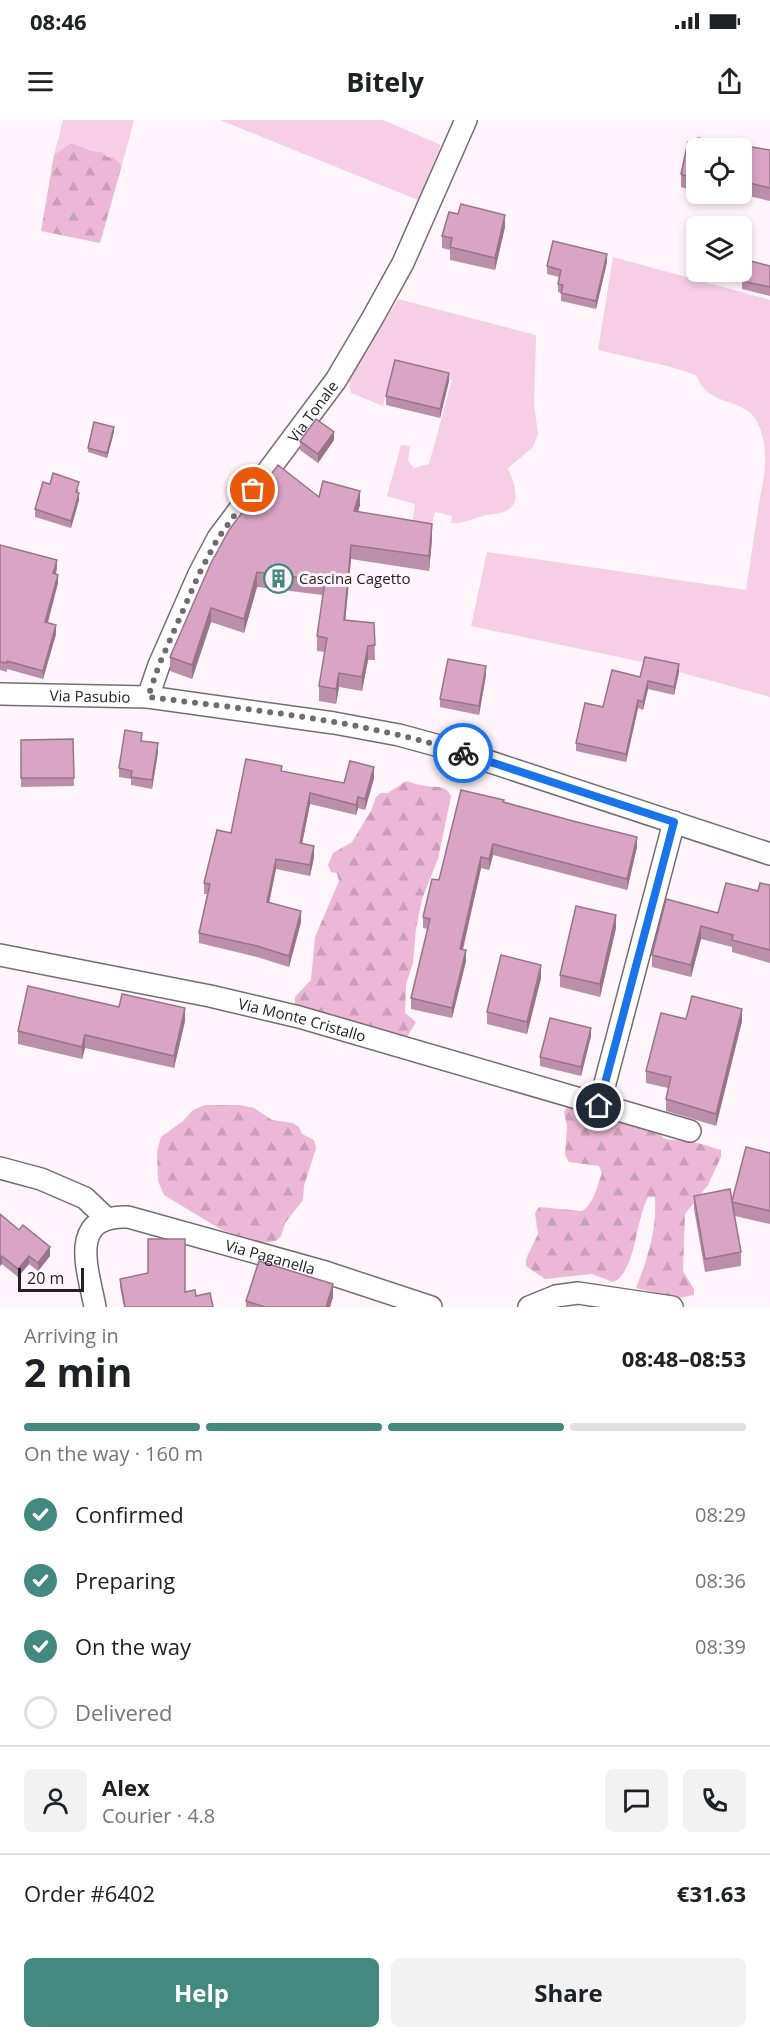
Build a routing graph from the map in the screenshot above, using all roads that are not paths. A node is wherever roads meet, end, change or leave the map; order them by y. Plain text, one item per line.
1 (466, 120) edge
2 (0, 694) edge
3 (148, 697) junction
4 (674, 822) junction
5 (770, 854) edge
6 (0, 955) edge
7 (599, 1106) junction
8 (690, 1131) dead end
9 (0, 1168) edge
10 (106, 1219) junction
11 (95, 1307) edge
12 (431, 1307) edge
13 (530, 1307) edge
14 (672, 1307) edge

1 - 3 street, Via Tonale
2 - 3 street, Via Pasubio
3 - 4 street, Via Pasubio
4 - 5 street, Via Pasubio
4 - 7 street
6 - 7 street, Via Monte Cristallo
7 - 8 street, Via Monte Cristallo
9 - 10 street
10 - 11 street
10 - 12 street, Via Paganella
13 - 14 street

